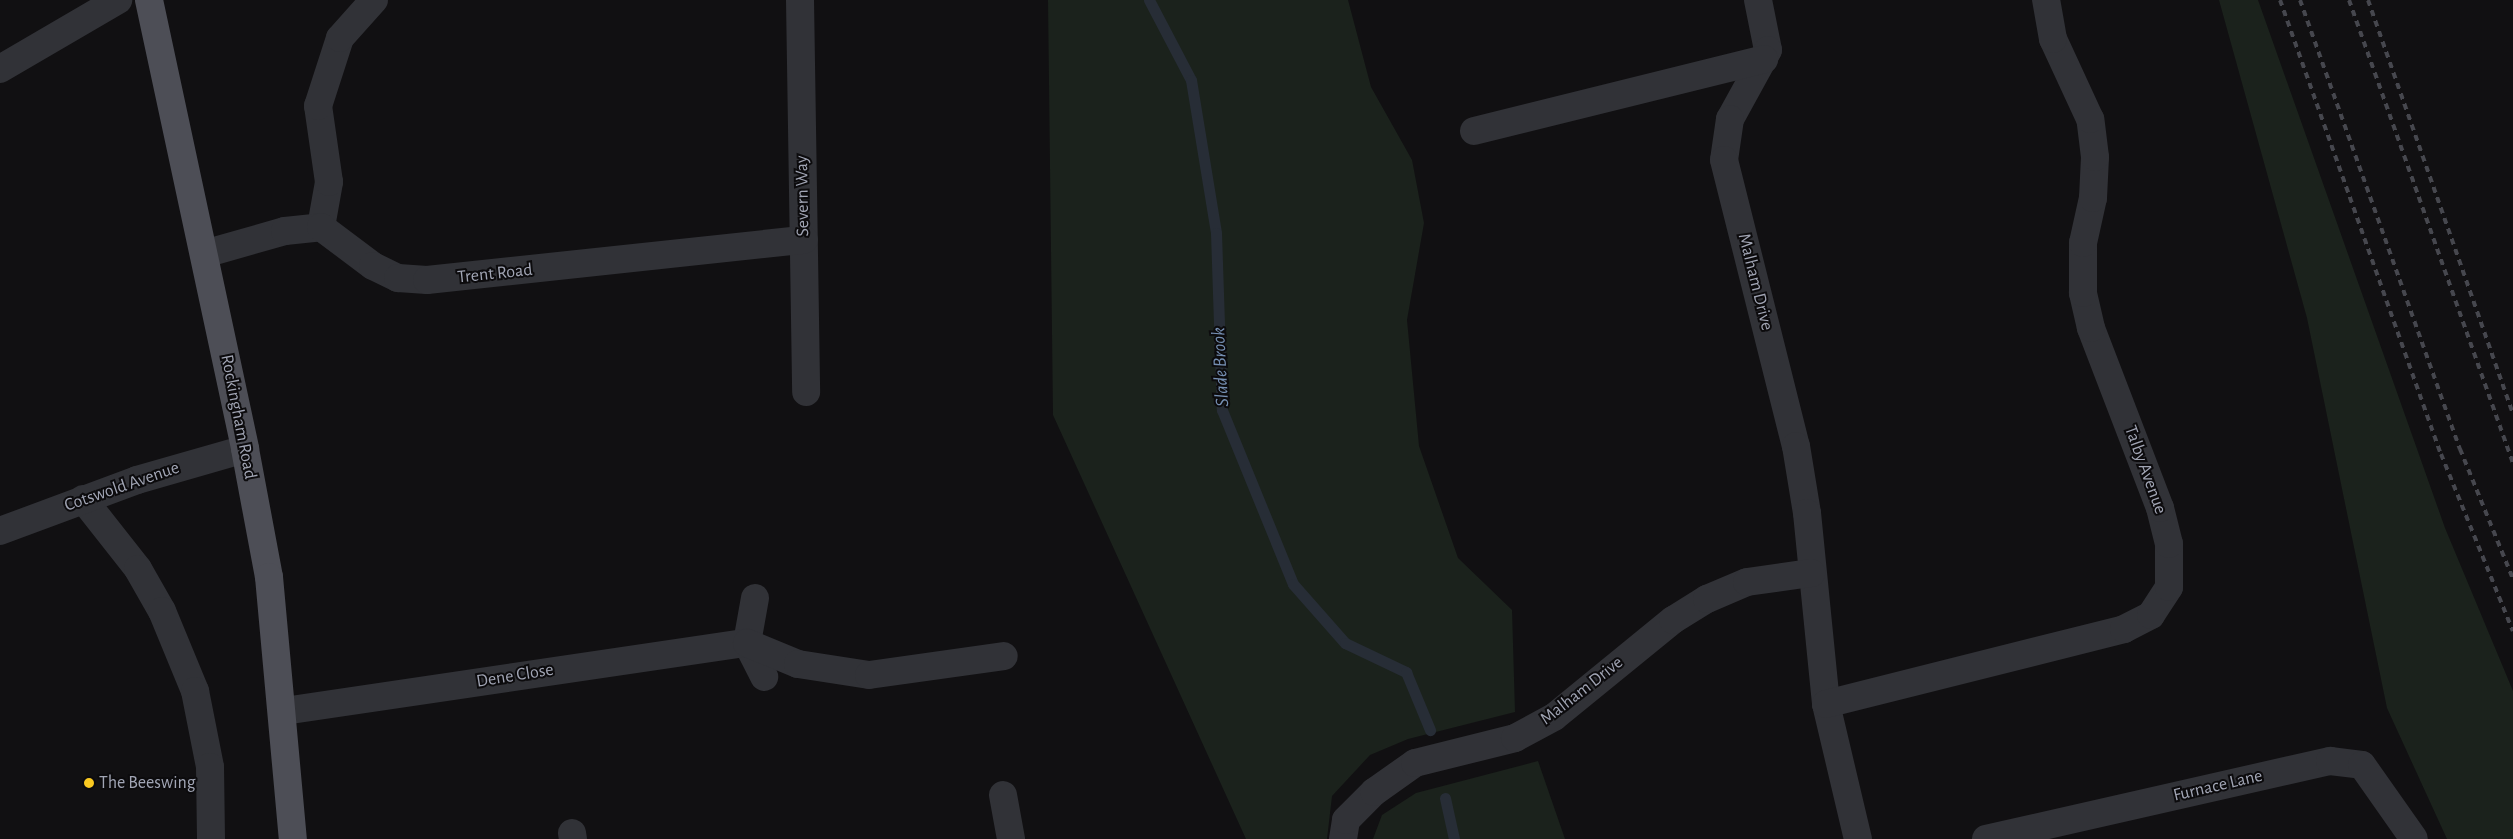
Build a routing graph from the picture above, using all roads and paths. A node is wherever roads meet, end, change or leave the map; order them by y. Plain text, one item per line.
1 (118, 0) edge
2 (149, 0) edge
3 (374, 0) edge
4 (800, 0) edge
5 (1758, 0) edge
6 (2046, 0) edge
7 (1764, 59) junction
8 (0, 68) edge
9 (1474, 131) dead end
10 (321, 227) junction
11 (804, 240) junction
12 (204, 254) junction
13 (806, 392) dead end
14 (246, 449) junction
15 (83, 499) junction
16 (0, 531) edge
17 (1812, 573) junction
18 (755, 598) dead end
19 (747, 642) junction
20 (1004, 656) dead end
21 (764, 677) dead end
22 (1826, 704) junction
23 (284, 711) junction
24 (1003, 795) dead end
25 (211, 839) edge
26 (293, 839) edge
27 (1011, 839) edge
28 (1343, 839) edge
29 (1858, 839) edge
30 (1986, 839) edge
31 (2414, 839) edge

1 - 8 street
2 - 12 main road, Rockingham Road
3 - 10 street
4 - 11 street, Severn Way
5 - 7 street, Malham Drive
6 - 22 street, Talby Avenue
7 - 9 street
7 - 17 street, Malham Drive
10 - 11 street, Trent Road
10 - 12 street
11 - 13 street, Severn Way
12 - 14 main road, Rockingham Road
14 - 15 street, Cotswold Avenue
14 - 23 main road, Rockingham Road
15 - 16 street, Cotswold Avenue
15 - 25 street
17 - 22 street, Malham Drive
17 - 28 street, Malham Drive
18 - 19 street
19 - 20 street
19 - 21 street
19 - 23 street, Dene Close
22 - 29 street, Malham Drive
23 - 26 main road, Rockingham Road
24 - 27 street
30 - 31 street, Furnace Lane

